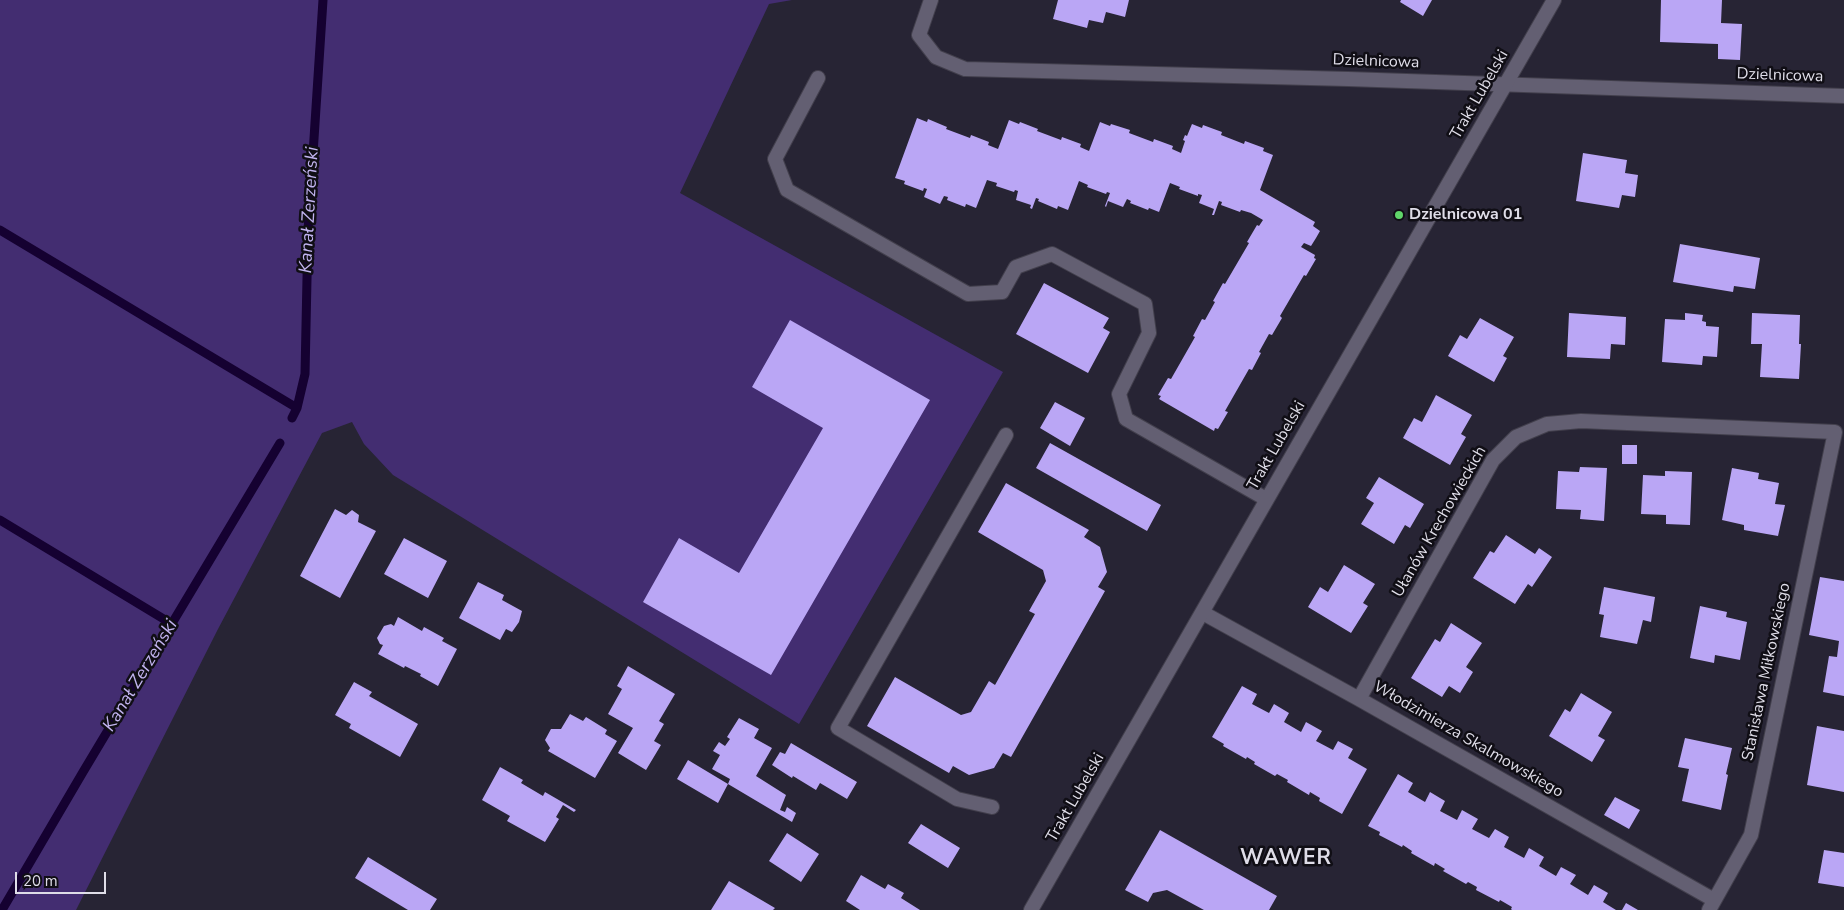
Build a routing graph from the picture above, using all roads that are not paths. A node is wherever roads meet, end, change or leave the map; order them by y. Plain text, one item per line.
1 (931, 0) edge
2 (1554, 0) edge
3 (818, 78) dead end
4 (1507, 84) junction
5 (1844, 96) edge
6 (1835, 432) joint
7 (1006, 435) dead end
8 (1266, 499) junction
9 (1203, 613) junction
10 (1359, 699) junction
11 (992, 807) dead end
12 (1711, 905) edge
13 (1031, 910) edge

1 - 4 street, Dzielnicowa
2 - 4 street, Trakt Lubelski
3 - 8 street
4 - 5 street, Dzielnicowa
4 - 8 street, Trakt Lubelski
6 - 10 street, Ułanów Krechowieckich
6 - 12 street, Stanisława Miłkowskiego
7 - 11 street
8 - 9 street, Trakt Lubelski
9 - 10 street, Włodzimierza Skalmowskiego
9 - 13 street, Trakt Lubelski
10 - 12 street, Włodzimierza Skalmowskiego

